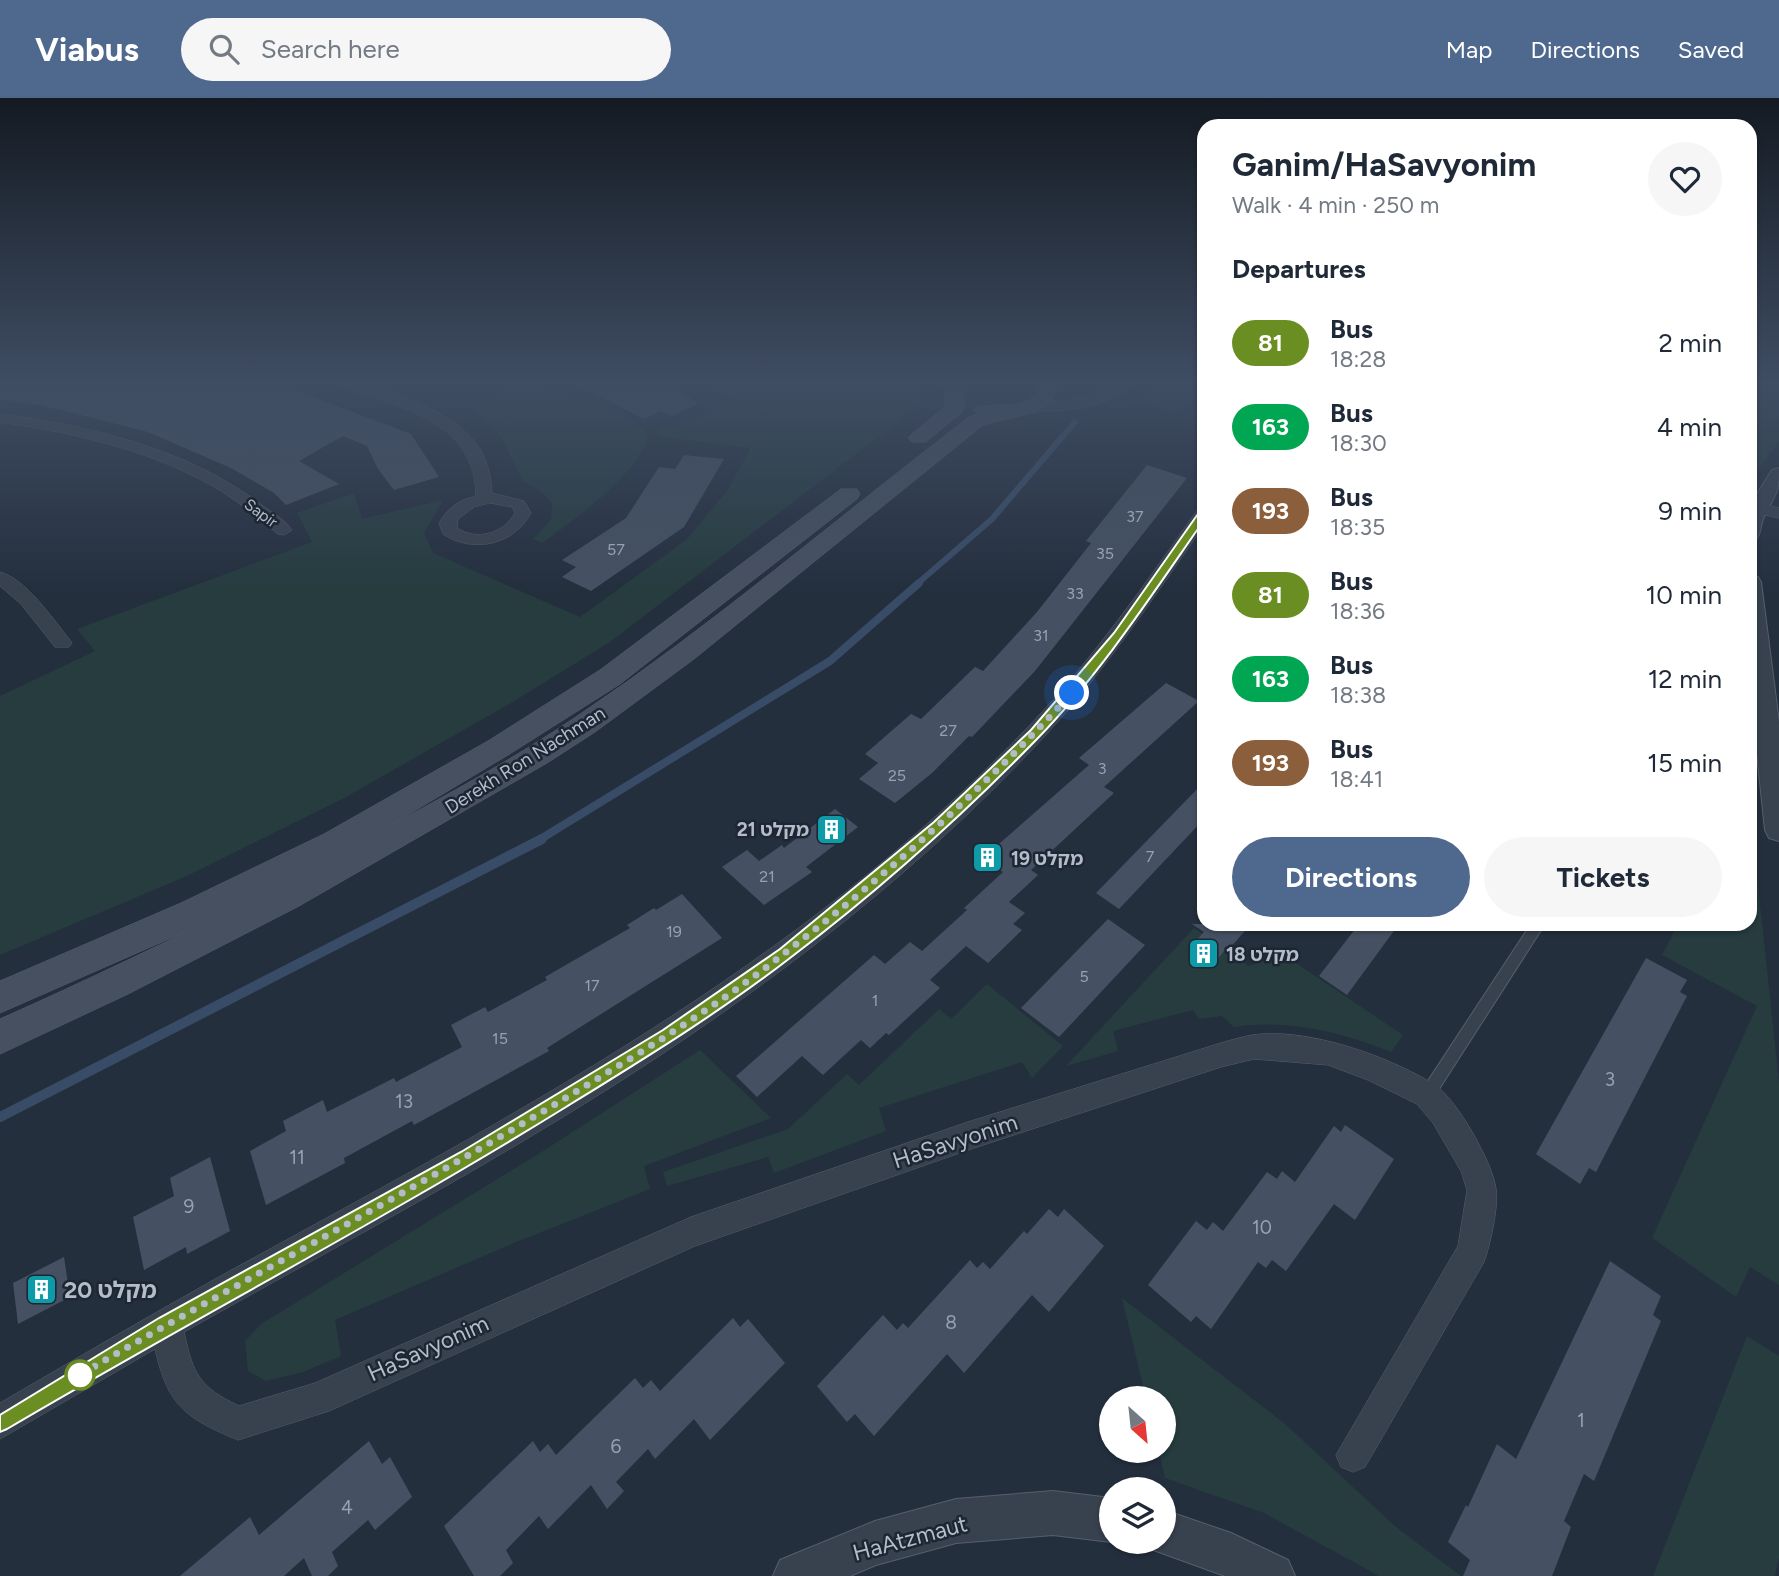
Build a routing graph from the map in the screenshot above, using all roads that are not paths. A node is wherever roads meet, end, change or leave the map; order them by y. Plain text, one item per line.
1 (138, 451) edge
2 (474, 451) edge
3 (903, 451) edge
4 (939, 451) edge
5 (1779, 474) edge
6 (485, 499) dead end
7 (1758, 508) joint
8 (1779, 513) edge
9 (1197, 523) edge
10 (284, 530) dead end
11 (0, 577) edge
12 (62, 643) dead end
13 (1757, 678) edge
14 (1779, 830) edge
15 (1533, 931) edge
16 (0, 997) edge
17 (0, 1037) edge
18 (1427, 1094) junction
19 (166, 1325) junction
20 (0, 1422) edge
21 (1353, 1455) dead end
22 (1099, 1519) edge
23 (1176, 1536) edge
24 (796, 1576) edge
25 (1272, 1576) edge

1 - 10 street, Sapir
2 - 6 street
3 - 16 main road, Derekh Ron Nachman
4 - 17 main road, Derekh Ron Nachman
5 - 7 street
7 - 8 street
9 - 19 street
11 - 12 street
13 - 14 street
15 - 18 lane
18 - 19 street, HaSavyonim
18 - 21 street, HaSavyonim
19 - 20 street
22 - 24 street, HaAtzmaut
23 - 25 street

